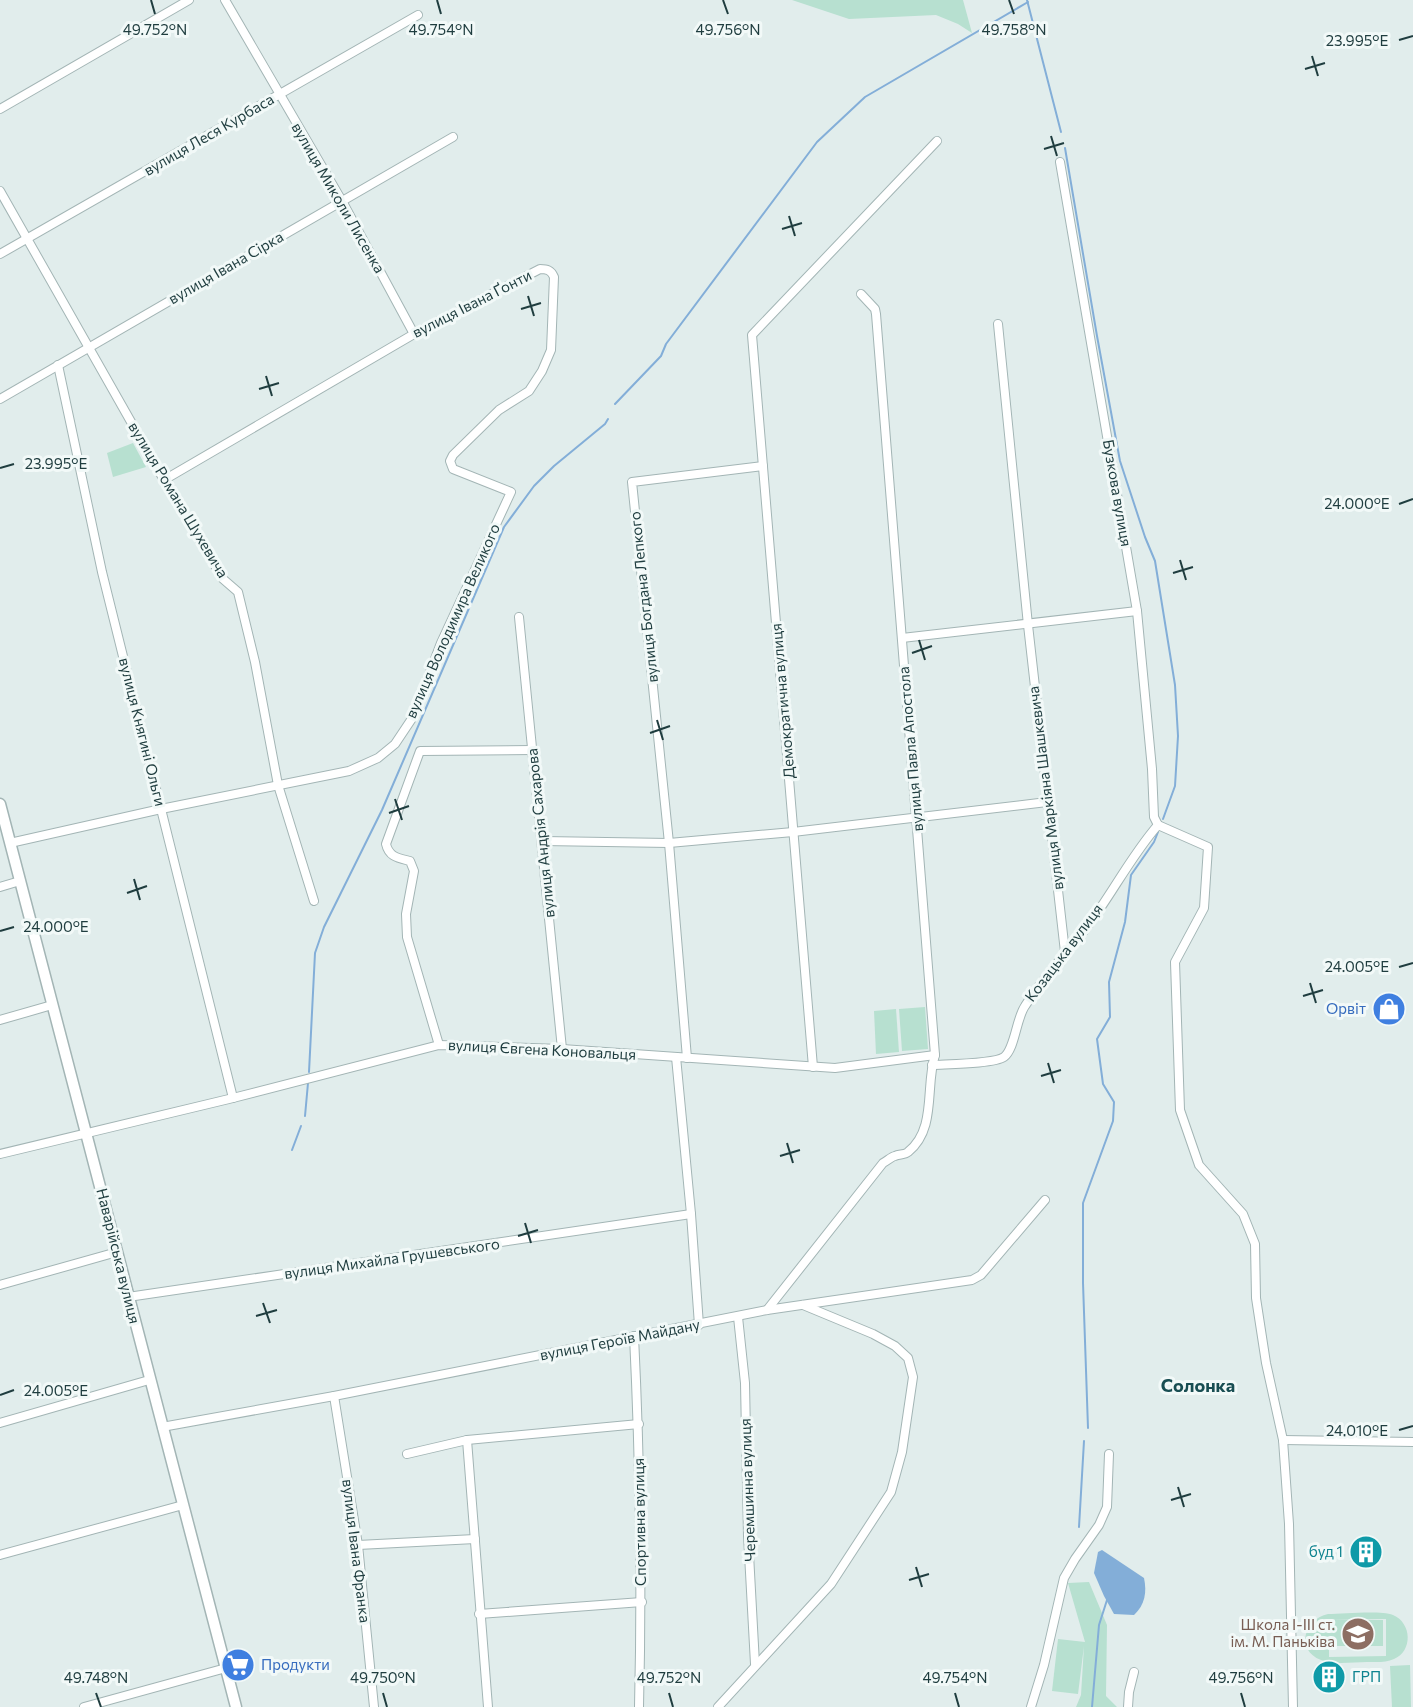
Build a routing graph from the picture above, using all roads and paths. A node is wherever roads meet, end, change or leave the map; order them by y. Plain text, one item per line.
1 (189, 0) edge
2 (225, 0) edge
3 (418, 15) dead end
4 (279, 95) junction
5 (0, 109) edge
6 (453, 137) dead end
7 (937, 141) dead end
8 (1060, 162) dead end
9 (0, 191) edge
10 (342, 201) junction
11 (27, 238) junction
12 (0, 254) edge
13 (861, 294) dead end
14 (998, 324) dead end
15 (414, 334) junction
16 (90, 348) junction
17 (58, 366) junction
18 (0, 399) edge
19 (763, 466) junction
20 (164, 480) junction
21 (511, 492) joint
22 (1137, 612) junction
23 (519, 616) dead end
24 (1028, 625) junction
25 (902, 638) junction
26 (533, 750) junction
27 (278, 785) junction
28 (1047, 802) junction
29 (0, 804) edge
30 (161, 809) junction
31 (916, 816) junction
32 (1158, 825) junction
33 (793, 832) junction
34 (543, 841) junction
35 (10, 843) junction
36 (669, 843) junction
37 (20, 881) junction
38 (0, 887) edge
39 (314, 901) dead end
40 (1065, 952) junction
41 (52, 1005) junction
42 (0, 1020) edge
43 (439, 1045) junction
44 (562, 1049) junction
45 (935, 1055) junction
46 (676, 1057) junction
47 (687, 1058) junction
48 (932, 1065) junction
49 (813, 1067) junction
50 (233, 1098) junction
51 (86, 1132) junction
52 (0, 1154) edge
53 (1046, 1200) dead end
54 (691, 1214) junction
55 (117, 1252) junction
56 (0, 1285) edge
57 (128, 1297) junction
58 (801, 1305) junction
59 (767, 1310) junction
60 (738, 1317) junction
61 (699, 1325) junction
62 (634, 1336) junction
63 (150, 1380) junction
64 (334, 1396) junction
65 (0, 1422) edge
66 (639, 1424) junction
67 (162, 1427) junction
68 (467, 1440) junction
69 (1283, 1440) junction
70 (1413, 1442) edge
71 (407, 1454) dead end
72 (1108, 1454) dead end
73 (183, 1505) junction
74 (475, 1539) junction
75 (358, 1545) junction
76 (0, 1555) edge
77 (642, 1602) junction
78 (480, 1614) junction
79 (755, 1664) junction
80 (226, 1668) junction
81 (1134, 1672) dead end
82 (84, 1707) edge
83 (236, 1707) edge
84 (374, 1707) edge
85 (488, 1707) edge
86 (639, 1707) edge
87 (718, 1707) edge
88 (1031, 1707) edge
89 (1128, 1707) edge
90 (1293, 1707) edge

1 - 5 street
2 - 4 street, вулиця Миколи Лисенка
3 - 4 street, вулиця Леся Курбаса
4 - 10 street, вулиця Миколи Лисенка
4 - 11 street, вулиця Леся Курбаса
6 - 10 street, вулиця Івана Сірка
7 - 19 street, Демократична вулиця
8 - 22 street, Бузкова вулиця
9 - 11 street, вулиця Романа Шухевича
10 - 15 street, вулиця Миколи Лисенка
10 - 16 street, вулиця Івана Сірка
11 - 12 street, вулиця Леся Курбаса
11 - 16 street, вулиця Романа Шухевича
13 - 25 street, вулиця Павла Апостола
14 - 24 street, вулиця Маркіяна Шашкевича
15 - 20 street, вулиця Івана Ґонти
15 - 21 street, вулиця Івана Ґонти
16 - 17 street, вулиця Івана Сірка
16 - 20 street, вулиця Романа Шухевича
17 - 18 street, вулиця Івана Сірка
17 - 30 street, вулиця Княгині Ольги
19 - 33 street, Демократична вулиця
19 - 36 street, вулиця Богдана Лепкого
20 - 27 street, вулиця Романа Шухевича
21 - 27 street, вулиця Володимира Великого
22 - 24 street
22 - 32 street, Бузкова вулиця
23 - 26 street, вулиця Андрія Сахарова
24 - 25 street
24 - 28 street, вулиця Маркіяна Шашкевича
25 - 31 street, вулиця Павла Апостола
26 - 34 street, вулиця Андрія Сахарова
26 - 43 street
27 - 30 street, вулиця Володимира Великого
27 - 39 street, вулиця Романа Шухевича
28 - 31 street
28 - 40 street, вулиця Маркіяна Шашкевича
29 - 35 street, Наварійська вулиця
30 - 35 street, вулиця Володимира Великого
30 - 50 street, вулиця Княгині Ольги
31 - 33 street
31 - 45 street, вулиця Павла Апостола
32 - 40 street, Козацька вулиця
32 - 69 street
33 - 36 street
33 - 49 street, Демократична вулиця
34 - 36 street
34 - 44 street, вулиця Андрія Сахарова
35 - 37 street, Наварійська вулиця
36 - 47 street, вулиця Богдана Лепкого
37 - 38 street
37 - 41 street, Наварійська вулиця
40 - 48 street, Козацька вулиця
41 - 42 street
41 - 51 street, Наварійська вулиця
43 - 44 street, вулиця Євгена Коновальця
43 - 50 street, вулиця Євгена Коновальця
44 - 46 street, вулиця Євгена Коновальця
45 - 48 street, вулиця Павла Апостола
45 - 49 street, вулиця Євгена Коновальця
46 - 47 street, вулиця Євгена Коновальця
46 - 54 street
47 - 49 street, вулиця Євгена Коновальця
48 - 59 street, вулиця Павла Апостола
50 - 51 street, вулиця Євгена Коновальця
51 - 52 street, вулиця Євгена Коновальця
51 - 55 street, Наварійська вулиця
53 - 58 street, вулиця Героїв Майдану
54 - 57 street, вулиця Михайла Грушевського
54 - 61 street
55 - 56 street
55 - 57 street, Наварійська вулиця
57 - 63 street, Наварійська вулиця
58 - 59 street, вулиця Героїв Майдану
58 - 79 street
59 - 60 street, вулиця Героїв Майдану
60 - 61 street, вулиця Героїв Майдану
60 - 79 street, Черемшинна вулиця
61 - 62 street, вулиця Героїв Майдану
62 - 64 street, вулиця Героїв Майдану
62 - 66 street, Спортивна вулиця
63 - 65 street
63 - 67 street, Наварійська вулиця
64 - 67 street, вулиця Героїв Майдану
64 - 75 street, вулиця Івана Франка
66 - 68 street
66 - 77 street, Спортивна вулиця
67 - 73 street, Наварійська вулиця
68 - 71 street
68 - 74 street
69 - 70 street
69 - 90 street
72 - 88 street
73 - 76 street
73 - 80 street, Наварійська вулиця
74 - 75 street
74 - 78 street
75 - 84 street, вулиця Івана Франка
77 - 78 street
77 - 86 street, Спортивна вулиця
78 - 85 street
79 - 87 street
80 - 82 street
80 - 83 street, Наварійська вулиця
81 - 89 street

